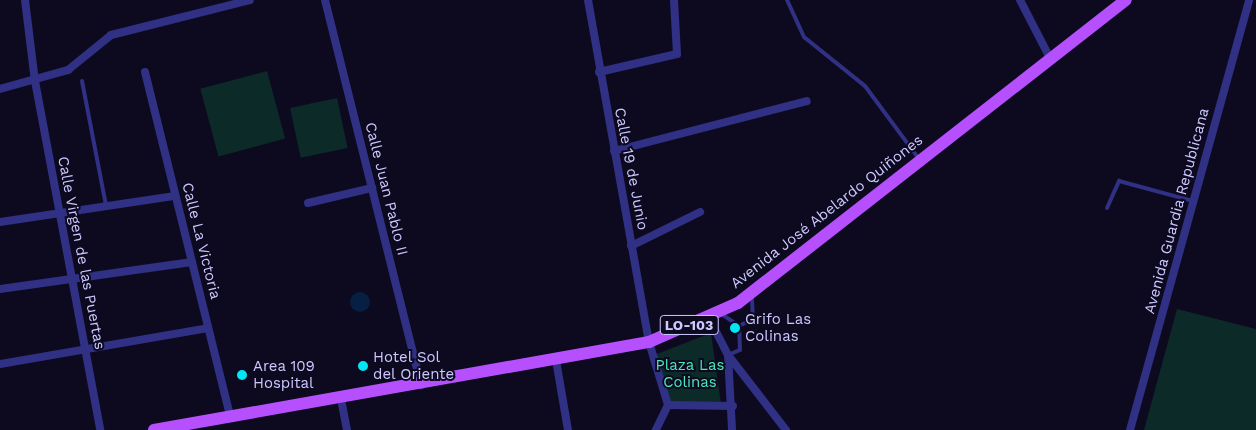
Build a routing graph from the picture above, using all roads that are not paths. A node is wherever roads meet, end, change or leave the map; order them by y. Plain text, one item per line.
1 (25, 0) edge
2 (250, 0) edge
3 (325, 0) edge
4 (588, 0) edge
5 (674, 0) edge
6 (787, 0) edge
7 (1020, 0) edge
8 (1126, 0) edge
9 (1250, 0) edge
10 (214, 4) edge
11 (1050, 58) junction
12 (145, 72) dead end
13 (599, 72) junction
14 (34, 80) junction
15 (82, 81) dead end
16 (0, 89) edge
17 (807, 100) dead end
18 (614, 151) junction
19 (920, 161) junction
20 (372, 188) junction
21 (175, 196) junction
22 (1195, 201) junction
23 (308, 202) dead end
24 (106, 206) junction
25 (1107, 208) dead end
26 (700, 212) dead end
27 (59, 213) junction
28 (0, 222) edge
29 (631, 246) junction
30 (192, 262) junction
31 (72, 279) junction
32 (0, 289) edge
33 (752, 292) junction
34 (713, 314) junction
35 (739, 326) junction
36 (208, 328) junction
37 (649, 342) junction
38 (85, 350) junction
39 (728, 355) junction
40 (556, 360) junction
41 (0, 364) edge
42 (421, 385) junction
43 (341, 399) junction
44 (668, 405) junction
45 (733, 406) junction
46 (230, 416) junction
47 (178, 428) edge
48 (100, 430) edge
49 (154, 430) edge
50 (347, 430) edge
51 (568, 430) edge
52 (656, 430) edge
53 (732, 430) edge
54 (786, 430) edge
55 (1130, 430) edge

1 - 14 street, Calle Virgen de las Puertas
2 - 10 street
3 - 20 street, Calle Juan Pablo II
4 - 13 street, Calle 19 de Junio
5 - 13 street
6 - 19 lane
7 - 11 street
8 - 11 main road, Avenida José Abelardo Quiñones / LO-103
9 - 22 street, Avenida Guardia Republicana
10 - 14 street
11 - 19 main road, Avenida José Abelardo Quiñones / LO-103
12 - 21 street, Calle La Victoria
13 - 18 street, Calle 19 de Junio
14 - 16 street
14 - 27 street, Calle Virgen de las Puertas
15 - 24 lane
17 - 18 street
18 - 29 street, Calle 19 de Junio
19 - 33 main road, Avenida José Abelardo Quiñones / LO-103
20 - 23 street
20 - 42 street, Calle Juan Pablo II
21 - 24 street
21 - 30 street, Calle La Victoria
22 - 25 lane
22 - 55 street, Avenida Guardia Republicana
24 - 27 street
26 - 29 street
27 - 28 street
27 - 31 street, Calle Virgen de las Puertas
29 - 37 street, Calle 19 de Junio
30 - 31 street
30 - 36 street, Calle La Victoria
31 - 32 street
31 - 38 street, Calle Virgen de las Puertas
33 - 34 main road, Avenida José Abelardo Quiñones / LO-103
33 - 35 lane
34 - 35 lane
34 - 37 main road, Avenida José Abelardo Quiñones / LO-103
34 - 39 street
35 - 39 lane
36 - 38 street
36 - 46 street, Calle La Victoria
37 - 40 main road, Avenida José Abelardo Quiñones / LO-103
37 - 44 street, Calle 19 de Junio
38 - 41 street
38 - 48 street, Calle Virgen de las Puertas
39 - 45 street
39 - 54 street
40 - 42 main road, Avenida José Abelardo Quiñones / LO-103
40 - 51 street
42 - 43 main road, Avenida José Abelardo Quiñones / LO-103
43 - 46 main road, Avenida José Abelardo Quiñones / LO-103
43 - 50 street
44 - 45 street
44 - 52 street
45 - 53 street
46 - 47 main road, Avenida José Abelardo Quiñones / LO-103
47 - 49 main road, Avenida José Abelardo Quiñones / LO-103

